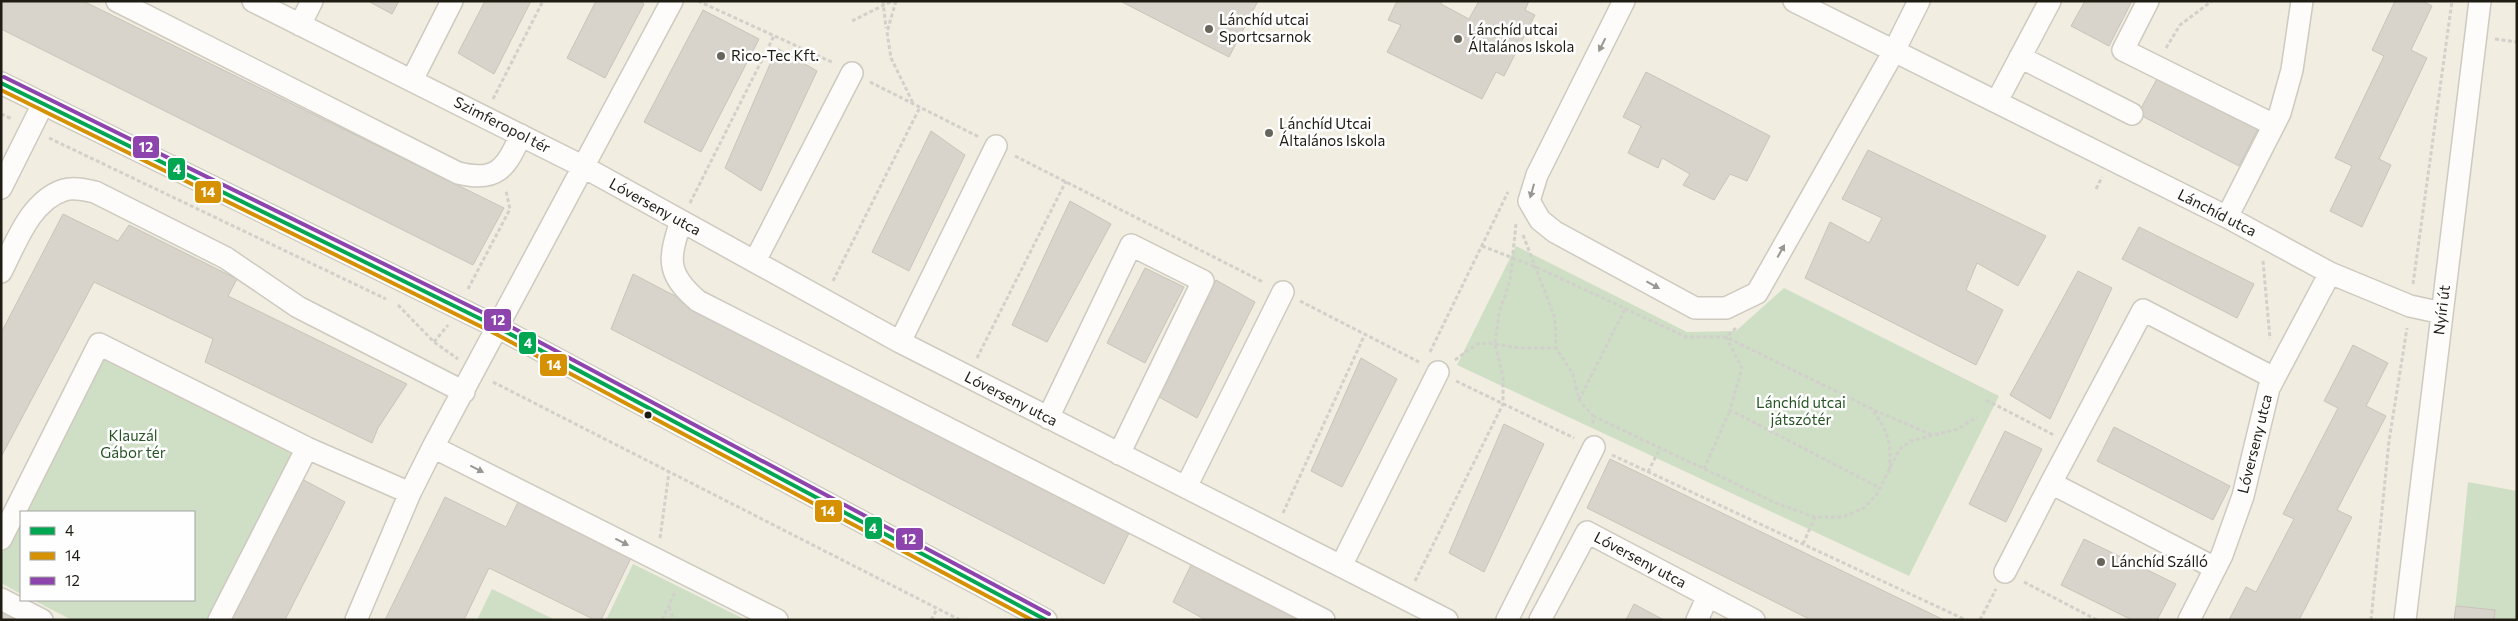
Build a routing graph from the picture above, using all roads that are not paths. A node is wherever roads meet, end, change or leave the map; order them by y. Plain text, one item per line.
1 (117, 1) edge
2 (253, 1) edge
3 (312, 1) edge
4 (452, 1) edge
5 (672, 1) edge
6 (1624, 1) edge
7 (1794, 1) edge
8 (1919, 1) edge
9 (2050, 1) edge
10 (2148, 1) edge
11 (2302, 1) edge
12 (2480, 1) edge
13 (300, 24) junction
14 (1893, 52) junction
15 (2020, 57) junction
16 (852, 72) road end
17 (412, 80) junction
18 (1, 83) edge
19 (1997, 101) junction
20 (43, 104) junction
21 (2132, 114) dead end
22 (2274, 125) junction
23 (522, 135) junction
24 (996, 146) road end
25 (582, 166) junction
26 (1, 188) edge
27 (2228, 217) junction
28 (681, 222) junction
29 (755, 261) junction
30 (1, 272) edge
31 (2330, 273) junction
32 (1283, 292) road end
33 (2442, 313) junction
34 (498, 327) junction
35 (900, 342) junction
36 (1438, 372) road end
37 (2274, 378) junction
38 (464, 392) junction
39 (1048, 418) junction
40 (1594, 447) road end
41 (307, 448) junction
42 (433, 448) junction
43 (1119, 454) junction
44 (2051, 483) junction
45 (1186, 487) junction
46 (410, 493) junction
47 (1, 539) edge
48 (1341, 566) junction
49 (2215, 568) junction
50 (2005, 572) road end
51 (1708, 596) junction
52 (1, 599) edge
53 (42, 620) edge
54 (219, 620) edge
55 (356, 620) edge
56 (777, 620) edge
57 (1046, 620) edge
58 (1324, 620) edge
59 (1447, 620) edge
60 (1507, 620) edge
61 (1540, 620) edge
62 (1697, 620) edge
63 (1754, 620) edge
64 (2189, 620) edge
65 (2405, 620) edge

1 - 23 street
2 - 13 street, Szimferopol tér
3 - 13 street
4 - 17 street
5 - 25 street
6 -> 14 street
7 - 14 street, Lánchíd utca
8 - 14 street
9 - 15 street
10 - 22 street
11 - 22 street
12 - 33 street, Nyíri út
13 - 17 street, Szimferopol tér
14 - 19 street, Lánchíd utca
15 - 19 street
15 - 21 street
16 - 29 street
17 - 23 street, Szimferopol tér
18 - 20 street
19 - 27 street, Lánchíd utca
20 - 26 street
20 - 34 street
22 - 27 street
23 - 25 street, Szimferopol tér
24 - 35 street
25 - 28 street, Lóverseny utca
25 - 34 street
27 - 31 street, Lánchíd utca
28 - 29 street, Lóverseny utca
28 - 58 street
29 - 35 street, Lóverseny utca
30 - 38 street
31 - 33 street, Lánchíd utca
31 - 37 street, Lóverseny utca
32 - 45 street
33 - 65 street, Nyíri út
34 - 38 street
34 - 57 street
35 - 39 street, Lóverseny utca
36 - 48 street
37 - 44 street
37 - 49 street, Lóverseny utca
38 - 42 street
39 - 43 street, Lóverseny utca
39 - 43 street
40 - 60 street
41 - 46 street
41 - 47 street
41 - 54 street
42 - 46 street
42 -> 56 street
43 - 45 street, Lóverseny utca
44 - 49 street
44 - 50 street
45 - 48 street, Lóverseny utca
46 - 55 street
48 - 59 street, Lóverseny utca
49 - 64 street, Lóverseny utca
51 - 61 street, Lóverseny utca
51 - 62 street
51 - 63 street, Lóverseny utca
52 - 53 street

